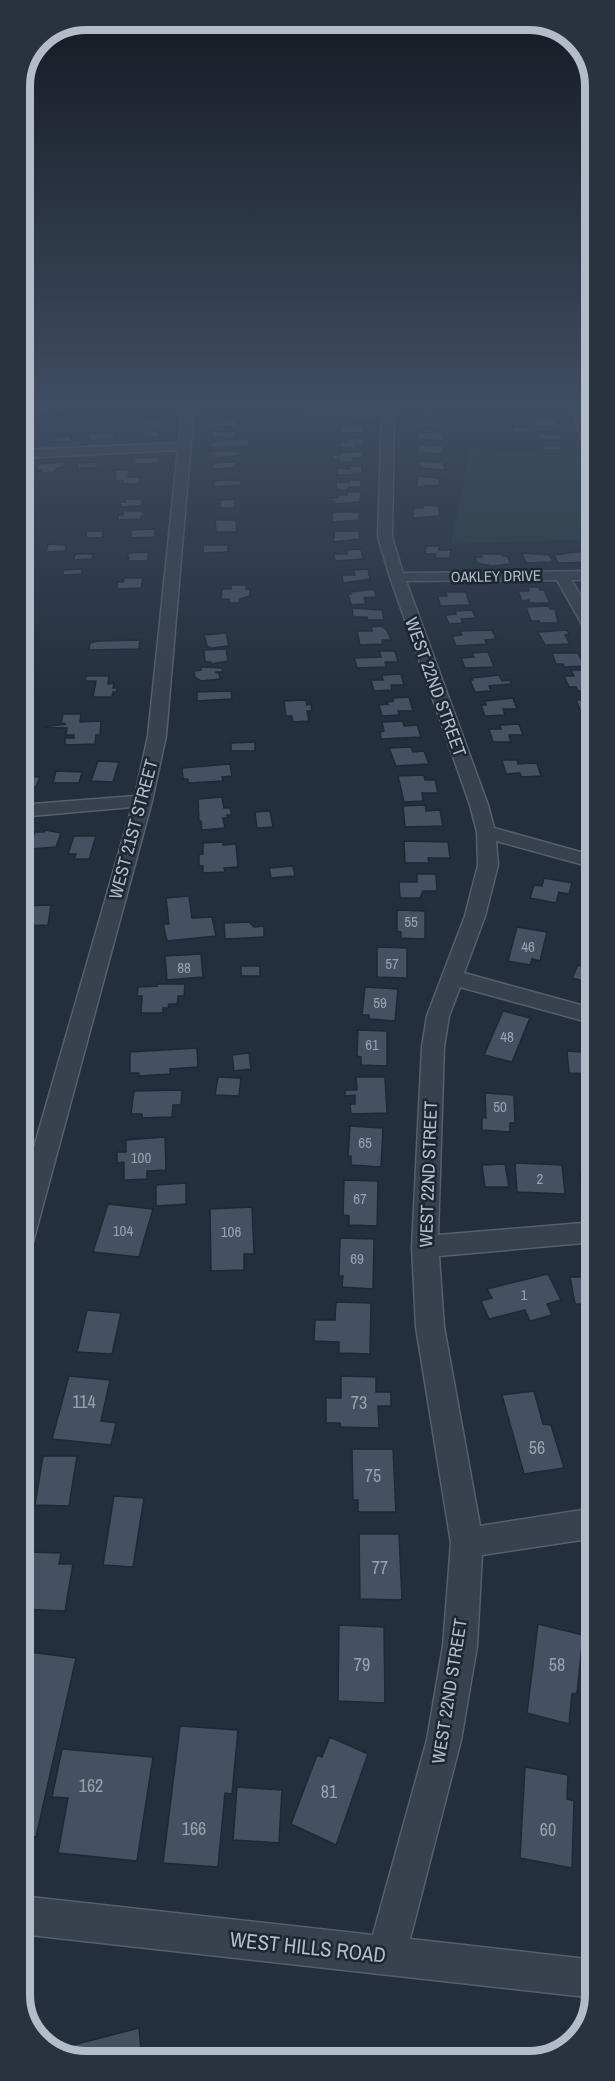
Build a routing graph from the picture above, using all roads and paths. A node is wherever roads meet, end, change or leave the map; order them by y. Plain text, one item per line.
1 (179, 503) edge
2 (386, 503) edge
3 (585, 574) edge
4 (561, 575) junction
5 (397, 577) junction
6 (585, 616) edge
7 (142, 801) junction
8 (30, 810) edge
9 (486, 832) junction
10 (585, 859) edge
11 (452, 977) junction
12 (585, 1014) edge
13 (30, 1206) edge
14 (585, 1233) edge
15 (425, 1247) junction
16 (585, 1524) edge
17 (466, 1543) junction
18 (30, 1916) edge
19 (386, 1955) junction
20 (585, 1978) edge

1 - 7 street, WEST 21ST STREET
2 - 5 street, WEST 22ND STREET
3 - 4 street, OAKLEY DRIVE
4 - 5 street, OAKLEY DRIVE
4 - 6 street
5 - 9 street, WEST 22ND STREET
7 - 8 street
7 - 13 street, WEST 21ST STREET
9 - 10 street
9 - 11 street, WEST 22ND STREET
11 - 12 street
11 - 15 street, WEST 22ND STREET
14 - 15 street
15 - 17 street, WEST 22ND STREET
16 - 17 street
17 - 19 street, WEST 22ND STREET
18 - 19 street, WEST HILLS ROAD
19 - 20 street, WEST HILLS ROAD

